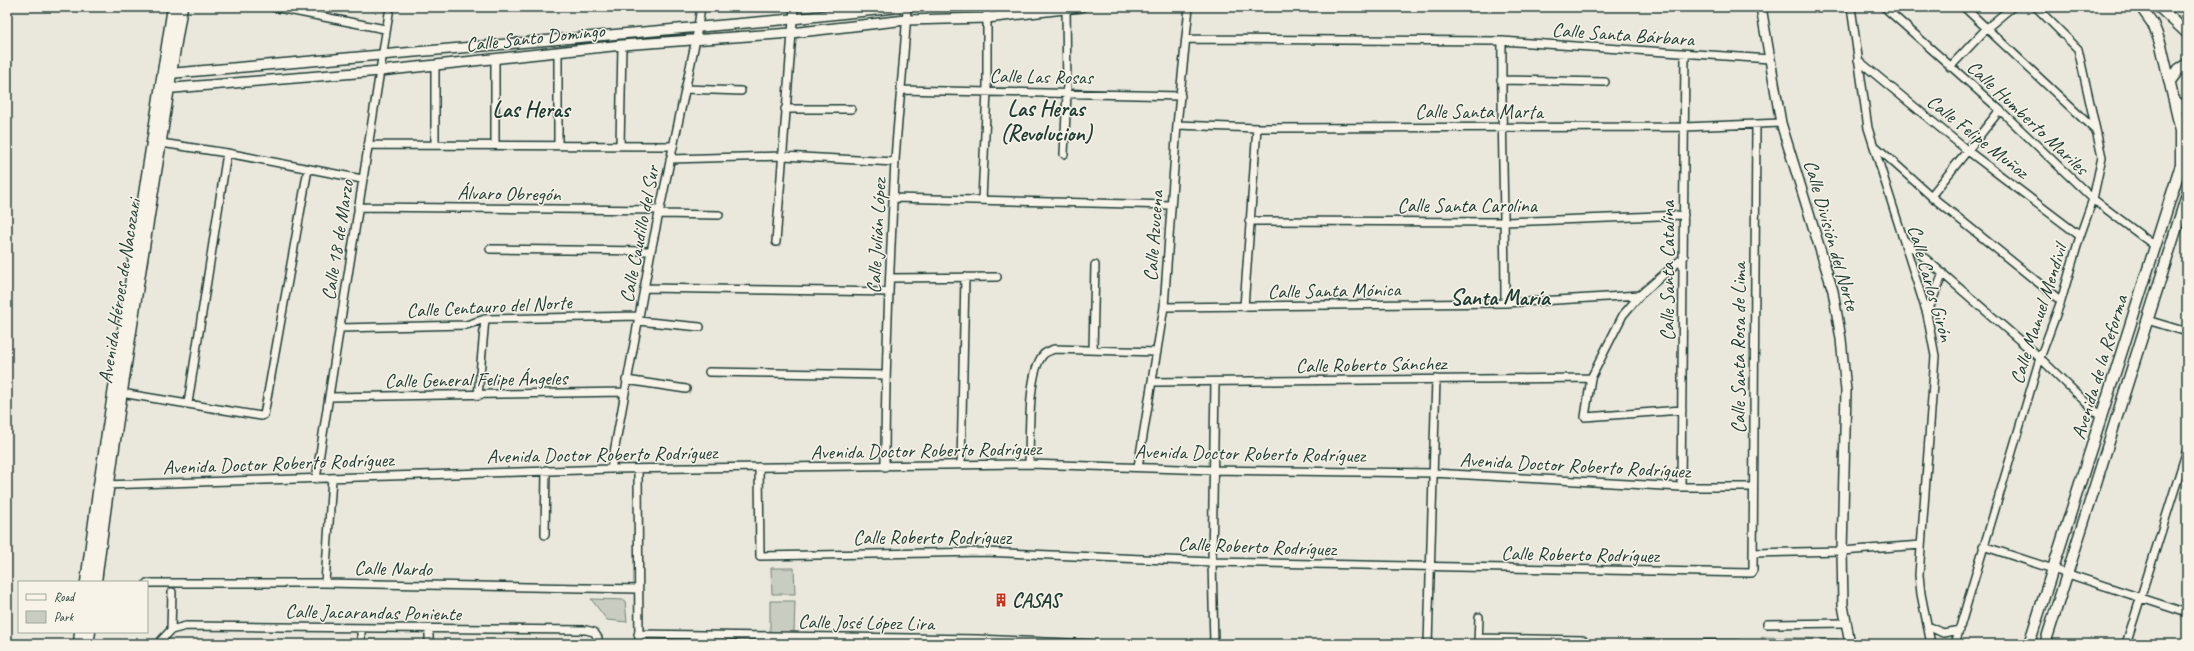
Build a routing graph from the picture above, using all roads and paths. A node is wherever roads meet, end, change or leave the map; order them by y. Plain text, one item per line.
1 (173, 7) edge
2 (182, 7) edge
3 (273, 7) edge
4 (390, 7) edge
5 (701, 7) edge
6 (794, 7) edge
7 (904, 7) edge
8 (907, 7) edge
9 (987, 7) edge
10 (1081, 7) edge
11 (1189, 7) edge
12 (1761, 7) edge
13 (1850, 7) edge
14 (1884, 7) edge
15 (1964, 7) edge
16 (2012, 7) edge
17 (2036, 7) edge
18 (2141, 7) edge
19 (2159, 7) edge
20 (1066, 8) edge
21 (987, 18) junction
22 (792, 19) junction
23 (906, 20) junction
24 (698, 26) junction
25 (1987, 28) junction
26 (385, 29) junction
27 (791, 33) junction
28 (2187, 33) edge
29 (696, 39) junction
30 (1186, 39) junction
31 (1502, 41) junction
32 (622, 45) junction
33 (383, 54) junction
34 (558, 54) junction
35 (1684, 54) junction
36 (1770, 59) junction
37 (495, 60) junction
38 (1858, 60) junction
39 (2187, 64) edge
40 (435, 65) junction
41 (260, 66) junction
42 (1950, 67) junction
43 (380, 71) junction
44 (166, 75) junction
45 (1501, 80) junction
46 (262, 81) junction
47 (2170, 81) junction
48 (1605, 82) dead end
49 (164, 89) junction
50 (685, 89) junction
51 (900, 90) junction
52 (741, 91) dead end
53 (987, 91) junction
54 (1067, 93) junction
55 (1181, 96) junction
56 (2173, 98) junction
57 (785, 109) junction
58 (851, 109) dead end
59 (2000, 110) junction
60 (2187, 111) edge
61 (1781, 123) junction
62 (1756, 124) junction
63 (1177, 125) junction
64 (1501, 127) junction
65 (1684, 127) junction
66 (1257, 128) junction
67 (2096, 131) junction
68 (161, 143) junction
69 (435, 144) junction
70 (495, 144) junction
71 (1873, 144) junction
72 (368, 145) junction
73 (558, 145) junction
74 (620, 146) junction
75 (672, 146) junction
76 (1968, 151) junction
77 (227, 153) junction
78 (1064, 154) dead end
79 (783, 156) junction
80 (670, 159) junction
81 (895, 162) junction
82 (308, 169) junction
83 (362, 179) junction
84 (2187, 195) edge
85 (1931, 196) junction
86 (894, 198) junction
87 (2093, 199) junction
88 (982, 200) junction
89 (1171, 205) junction
90 (358, 207) junction
91 (660, 212) junction
92 (719, 215) dead end
93 (1684, 215) junction
94 (1250, 221) junction
95 (1505, 222) junction
96 (2080, 236) junction
97 (1903, 240) junction
98 (776, 242) dead end
99 (2155, 246) junction
100 (490, 249) dead end
101 (651, 251) junction
102 (1684, 258) junction
103 (1095, 265) dead end
104 (1943, 273) junction
105 (997, 277) dead end
106 (890, 278) junction
107 (964, 278) junction
108 (646, 288) junction
109 (889, 292) junction
110 (1640, 295) junction
111 (2061, 302) junction
112 (1505, 303) junction
113 (1164, 307) junction
114 (1244, 307) junction
115 (1927, 314) junction
116 (639, 318) junction
117 (485, 319) junction
118 (2147, 320) junction
119 (700, 327) dead end
120 (340, 328) junction
121 (2187, 332) edge
122 (1093, 350) junction
123 (1157, 352) junction
124 (2040, 358) junction
125 (709, 372) dead end
126 (885, 375) junction
127 (1591, 378) junction
128 (1436, 379) junction
129 (626, 380) junction
130 (1152, 382) junction
131 (1215, 382) junction
132 (686, 389) dead end
133 (624, 392) junction
134 (121, 393) junction
135 (478, 396) junction
136 (330, 397) junction
137 (188, 403) junction
138 (1682, 410) junction
139 (2102, 418) junction
140 (2187, 450) edge
141 (961, 464) junction
142 (1029, 464) junction
143 (759, 467) junction
144 (885, 467) junction
145 (1138, 467) junction
146 (611, 469) junction
147 (638, 469) junction
148 (546, 470) junction
149 (1212, 470) junction
150 (1434, 473) junction
151 (332, 478) junction
152 (316, 479) junction
153 (103, 485) junction
154 (1682, 487) junction
155 (1753, 487) junction
156 (545, 535) dead end
157 (1921, 545) junction
158 (1983, 546) junction
159 (1842, 551) junction
160 (1752, 553) junction
161 (1212, 562) junction
162 (1429, 567) junction
163 (2053, 569) junction
164 (1752, 572) joint
165 (2068, 574) junction
166 (86, 581) edge
167 (96, 581) edge
168 (148, 583) edge
169 (325, 583) junction
170 (638, 589) junction
171 (172, 592) dead end
172 (2141, 597) junction
173 (2187, 613) edge
174 (1479, 617) dead end
175 (1846, 623) junction
176 (1768, 624) dead end
177 (1928, 626) junction
178 (361, 628) junction
179 (429, 629) junction
180 (171, 630) junction
181 (1960, 630) junction
182 (80, 633) edge
183 (90, 633) edge
184 (638, 634) junction
185 (692, 636) junction
186 (977, 641) edge
187 (1478, 641) edge
188 (1530, 642) edge
189 (1583, 642) edge
190 (1634, 643) edge
191 (79, 644) edge
192 (88, 644) edge
193 (158, 644) edge
194 (361, 644) edge
195 (429, 644) edge
196 (598, 644) edge
197 (639, 644) edge
198 (692, 644) edge
199 (1093, 644) edge
200 (1214, 644) edge
201 (1428, 644) edge
202 (1738, 644) edge
203 (1850, 644) edge
204 (1931, 644) edge
205 (1955, 644) edge
206 (2029, 644) edge
207 (2045, 644) edge
208 (2126, 644) edge

1 - 44 main road, Avenida Héroes de Nacozari
2 - 44 main road, Avenida Héroes de Nacozari
3 - 26 street
4 - 26 street, Calle 18 de Marzo
5 - 24 street, Calle Caudillo del Sur
6 - 22 street
7 - 22 street, Calle Santo Domingo
8 - 23 street, Calle Julián López
9 - 21 street
10 - 20 street, Calle Santo Domingo
11 - 30 street, Calle Azucena
12 - 36 street, Calle División del Norte
13 - 38 street, Calle Carlos Girón
14 - 42 street, Calle Humberto Mariles
15 - 25 street
16 - 25 street
17 - 67 street, Calle Manuel Mendivil
18 - 47 main road, Avenida de la Reforma
19 - 28 main road
20 - 21 street, Calle Santo Domingo
20 - 54 street
21 - 23 street, Calle Santo Domingo
21 - 53 street
22 - 24 street, Calle Santo Domingo
22 - 27 street
23 - 27 street, Calle Santo Domingo
23 - 51 street, Calle Julián López
24 - 29 street, Calle Caudillo del Sur
24 - 33 street, Calle Santo Domingo
25 - 42 street
25 - 67 street
26 - 33 street, Calle 18 de Marzo
27 - 29 street, Calle Santo Domingo
27 - 57 street
29 - 32 street, Calle Santo Domingo
29 - 50 street, Calle Caudillo del Sur
30 - 31 street, Calle Santa Bárbara
30 - 55 street, Calle Azucena
31 - 35 street, Calle Santa Bárbara
31 - 45 street
32 - 34 street, Calle Santo Domingo
32 - 74 street
33 - 41 street, Calle Santo Domingo
33 - 43 street, Calle 18 de Marzo
34 - 37 street, Calle Santo Domingo
34 - 73 street
35 - 36 street, Calle Santa Bárbara
35 - 65 street, Calle Santa Catalina
36 - 61 street, Calle División del Norte
37 - 40 street, Calle Santo Domingo
37 - 70 street
38 - 71 street, Calle Carlos Girón
38 - 76 street, Calle Felipe Muñoz
39 - 47 main road
40 - 43 street, Calle Santo Domingo
40 - 69 street
41 - 44 street, Calle Santo Domingo
41 - 46 street
42 - 59 street, Calle Humberto Mariles
43 - 46 street, Calle Santo Domingo
43 - 72 street, Calle 18 de Marzo
44 - 49 main road, Avenida Héroes de Nacozari
45 - 48 street
45 - 64 street
46 - 49 street, Calle Santo Domingo
47 - 56 main road, Avenida de la Reforma
49 - 68 main road, Avenida Héroes de Nacozari
49 - 153 main road, Avenida Héroes de Nacozari
50 - 52 street
50 - 75 street, Calle Caudillo del Sur
51 - 53 street, Calle Las Rosas
51 - 81 street, Calle Julián López
53 - 54 street, Calle Las Rosas
53 - 88 street
54 - 55 street, Calle Las Rosas
54 - 78 street
55 - 63 street, Calle Azucena
56 - 60 street
56 - 99 main road, Avenida de la Reforma
57 - 58 street
57 - 79 street
59 - 76 street
59 - 87 street, Calle Humberto Mariles
61 - 62 street, Calle Santa Marta
61 - 159 street, Calle División del Norte
62 - 65 street, Calle Santa Marta
62 - 155 street, Calle Santa Rosa de Lima
63 - 66 street, Calle Santa Marta
63 - 89 street, Calle Azucena
64 - 65 street, Calle Santa Marta
64 - 66 street, Calle Santa Marta
64 - 95 street
65 - 93 street, Calle Santa Catalina
66 - 94 street
67 - 87 street, Calle Manuel Mendivil
68 - 77 street
68 - 134 main road, Avenida Héroes de Nacozari
69 - 70 street
69 - 72 street
70 - 73 street
71 - 85 street
71 - 97 street, Calle Carlos Girón
72 - 83 street, Calle 18 de Marzo
73 - 74 street
74 - 75 street
75 - 80 street, Calle Caudillo del Sur
76 - 85 street
76 - 96 street, Calle Felipe Muñoz
77 - 82 street
77 - 137 street
79 - 80 street
79 - 81 street
79 - 98 street
80 - 91 street, Calle Caudillo del Sur
81 - 86 street, Calle Julián López
82 - 83 street
82 - 137 street
83 - 90 street, Calle 18 de Marzo
84 - 118 main road, Avenida de la Reforma
85 - 111 street
86 - 88 street
86 - 106 street, Calle Julián López
87 - 96 street, Calle Manuel Mendivil
87 - 99 street, Calle Humberto Mariles
88 - 89 street
89 - 113 street, Calle Azucena
90 - 91 street, Álvaro Obregón
90 - 120 street, Calle 18 de Marzo
91 - 92 street, Álvaro Obregón
91 - 101 street, Calle Caudillo del Sur
93 - 95 street, Calle Santa Carolina
93 - 102 street, Calle Santa Catalina
94 - 95 street, Calle Santa Carolina
94 - 114 street
95 - 112 street
96 - 111 street, Calle Manuel Mendivil
97 - 104 street
97 - 115 street, Calle Carlos Girón
99 - 139 main road, Avenida de la Reforma
100 - 101 street
101 - 108 street, Calle Caudillo del Sur
102 - 110 street
102 - 138 street, Calle Santa Catalina
103 - 122 street
104 - 115 street
104 - 124 street
105 - 107 street
106 - 107 street
106 - 109 street, Calle Julián López
107 - 141 street
108 - 109 street
108 - 116 street, Calle Caudillo del Sur
109 - 126 street, Calle Julián López
110 - 112 street, Calle Santa Mónica
110 - 127 street
111 - 124 street, Calle Manuel Mendivil
112 - 114 street, Calle Santa Mónica
113 - 114 street, Calle Santa Mónica
113 - 123 street, Calle Azucena
115 - 157 street, Calle Carlos Girón
116 - 117 street, Calle Centauro del Norte
116 - 119 street, Calle Centauro del Norte
116 - 129 street, Calle Caudillo del Sur
117 - 120 street, Calle Centauro del Norte
117 - 135 street
118 - 121 street
118 - 165 main road, Avenida de la Reforma
120 - 136 street, Calle 18 de Marzo
122 - 123 street
122 - 142 street
123 - 130 street, Calle Azucena
124 - 139 street
124 - 158 street, Calle Manuel Mendivil
125 - 126 street
126 - 144 street, Calle Julián López
127 - 128 street, Calle Roberto Sánchez
127 - 138 street
128 - 131 street, Calle Roberto Sánchez
128 - 150 street
129 - 132 street
129 - 133 street, Calle Caudillo del Sur
130 - 131 street, Calle Roberto Sánchez
130 - 145 street, Calle Azucena
131 - 149 street
133 - 135 street, Calle General Felipe Ángeles
133 - 146 street, Calle Caudillo del Sur
134 - 137 street
134 - 153 main road, Avenida Héroes de Nacozari
135 - 136 street, Calle General Felipe Ángeles
136 - 152 street, Calle 18 de Marzo
138 - 154 street, Calle Santa Catalina
139 - 163 main road, Avenida de la Reforma
140 - 172 street
141 - 142 street, Avenida Doctor Roberto Rodríguez
141 - 144 street, Avenida Doctor Roberto Rodríguez
142 - 145 street, Avenida Doctor Roberto Rodríguez
143 - 144 street, Avenida Doctor Roberto Rodríguez
143 - 147 street, Avenida Doctor Roberto Rodríguez
143 - 161 street, Calle Roberto Rodríguez
145 - 149 street, Avenida Doctor Roberto Rodríguez
146 - 147 street, Avenida Doctor Roberto Rodríguez
146 - 148 street, Avenida Doctor Roberto Rodríguez
147 - 170 street
148 - 151 street, Avenida Doctor Roberto Rodríguez
148 - 156 street
149 - 150 street, Avenida Doctor Roberto Rodríguez
149 - 161 street
150 - 154 street, Avenida Doctor Roberto Rodríguez
150 - 162 street
151 - 152 street, Avenida Doctor Roberto Rodríguez
151 - 169 street
152 - 153 street, Avenida Doctor Roberto Rodríguez
153 - 166 main road, Avenida Héroes de Nacozari
153 - 167 main road, Avenida Héroes de Nacozari
154 - 155 street, Avenida Doctor Roberto Rodríguez
155 - 160 street, Calle Santa Rosa de Lima
157 - 159 street
157 - 177 street, Calle Carlos Girón
158 - 163 street
158 - 181 street, Calle Manuel Mendivil
159 - 160 street
159 - 175 street, Calle División del Norte
160 - 164 street, Calle Santa Rosa de Lima
161 - 162 street, Calle Roberto Rodríguez
161 - 200 street
162 - 164 street, Calle Roberto Rodríguez
162 - 201 street
163 - 165 street
163 - 206 main road, Avenida de la Reforma
165 - 172 street
165 - 207 main road, Avenida de la Reforma
168 - 169 street, Calle Nardo
169 - 170 street, Calle Nardo
170 - 184 street
171 - 180 street
172 - 173 street
172 - 208 street
174 - 187 street
175 - 176 street
175 - 203 street, Calle División del Norte
177 - 181 street
177 - 204 street, Calle Carlos Girón
178 - 179 street, Calle Jacarandas Poniente
178 - 180 street, Calle Jacarandas Poniente
178 - 194 street
179 - 195 street
179 - 196 street, Calle Jacarandas Poniente
180 - 193 street
181 - 205 street, Calle Manuel Mendivil
182 - 191 main road
183 - 192 main road
184 - 185 street, Calle José López Lira
184 - 197 street
185 - 186 street, Calle José López Lira
185 - 198 street
186 - 199 street, Calle José López Lira
187 - 188 street
188 - 189 street
190 - 202 street

